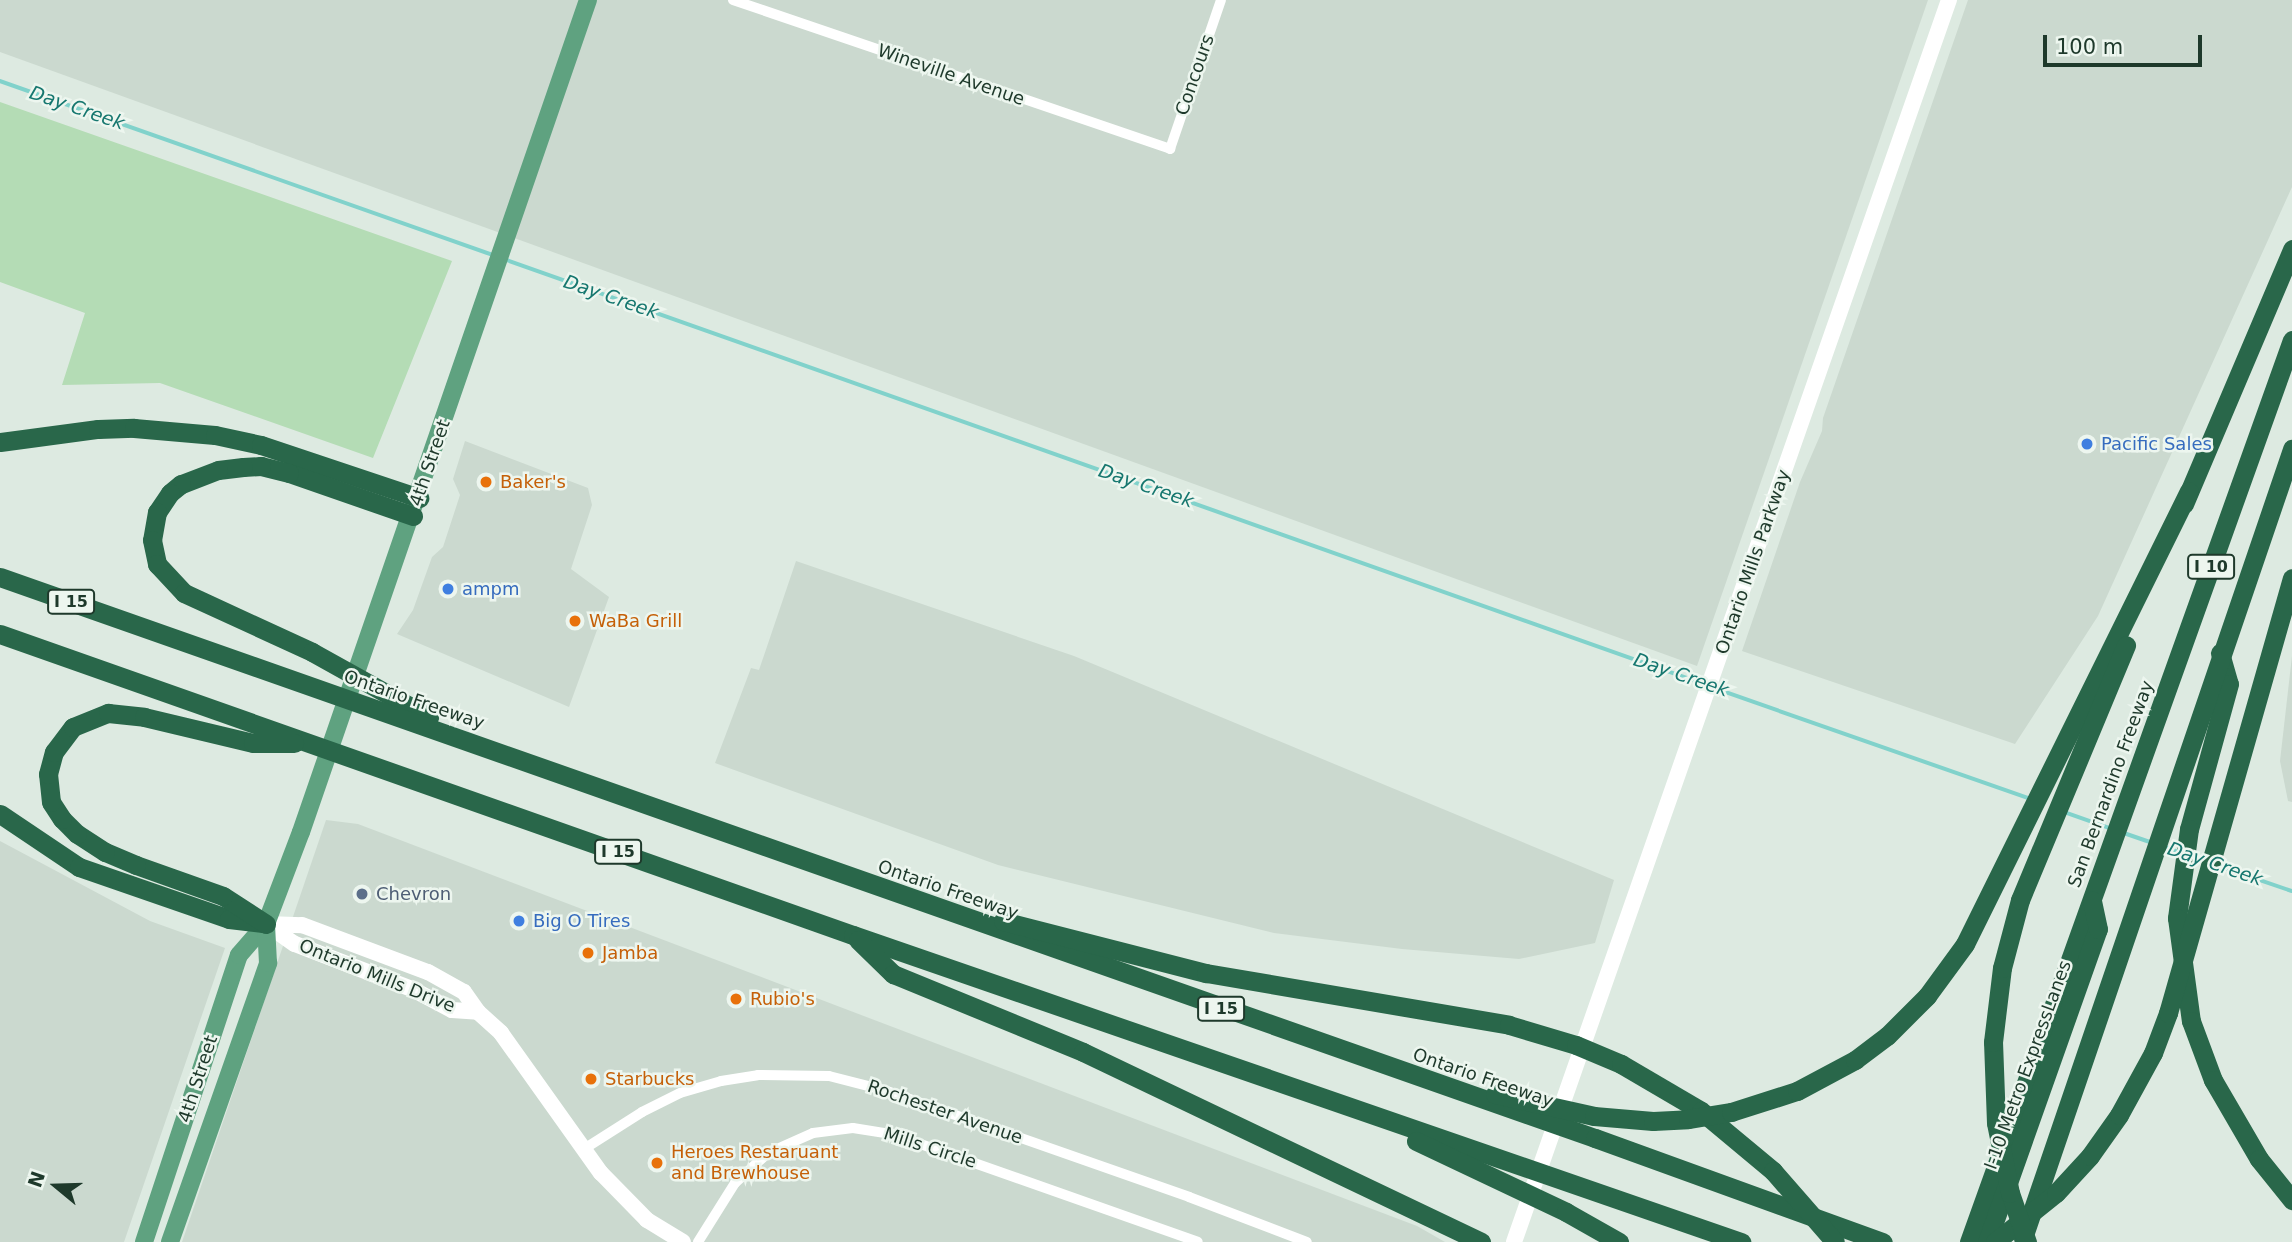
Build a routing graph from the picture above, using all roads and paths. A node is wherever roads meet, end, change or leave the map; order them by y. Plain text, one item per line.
1 (588, 0) edge
2 (733, 0) edge
3 (1221, 0) edge
4 (1949, 0) edge
5 (1170, 149) joint
6 (2292, 249) edge
7 (2292, 340) edge
8 (0, 442) edge
9 (2292, 449) edge
10 (2189, 491) junction
11 (416, 507) junction
12 (0, 577) edge
13 (2292, 578) edge
14 (0, 634) edge
15 (2220, 653) junction
16 (393, 705) junction
17 (280, 738) junction
18 (0, 814) edge
19 (913, 900) junction
20 (2092, 900) junction
21 (266, 924) junction
22 (853, 935) junction
23 (1347, 1107) junction
24 (1530, 1109) junction
25 (584, 1149) junction
26 (2292, 1200) edge
27 (144, 1242) edge
28 (170, 1242) edge
29 (683, 1242) edge
30 (698, 1242) edge
31 (1198, 1242) edge
32 (1307, 1242) edge
33 (1481, 1242) edge
34 (1514, 1242) edge
35 (1619, 1242) edge
36 (1741, 1242) edge
37 (1835, 1242) edge
38 (1882, 1242) edge
39 (1969, 1242) edge
40 (1987, 1242) edge
41 (1995, 1242) edge
42 (2021, 1242) edge
43 (2027, 1242) edge

1 - 11 main road, 4th Street
2 - 5 street, Wineville Avenue
3 - 5 street, Concours
4 - 34 main road, Ontario Mills Parkway
6 - 10 highway
7 - 20 highway, San Bernardino Freeway / I 10
8 - 11 highway
9 - 15 highway, I 10
10 - 24 highway
10 - 43 highway
11 - 16 highway
11 - 21 main road, 4th Street
12 - 16 highway, Ontario Freeway / I 15
13 - 41 highway
14 - 17 highway
15 - 26 highway
15 - 42 highway, I 10
16 - 19 highway, Ontario Freeway / I 15
17 - 21 highway
17 - 22 highway, I 15
18 - 21 highway
19 - 24 highway, Ontario Freeway / I 15
19 - 37 highway
20 - 39 highway, San Bernardino Freeway / I 10
20 - 40 highway, I-10 Metro ExpressLanes
21 - 25 main road, Ontario Mills Drive
21 - 27 main road, 4th Street
21 - 28 main road, 4th Street
22 - 23 highway, I 15
22 - 33 highway
23 - 35 highway
23 - 36 highway, I 15
24 - 38 highway, Ontario Freeway / I 15
25 - 29 main road, Ontario Mills Drive
25 - 32 street, Rochester Avenue
30 - 31 street, Mills Circle

